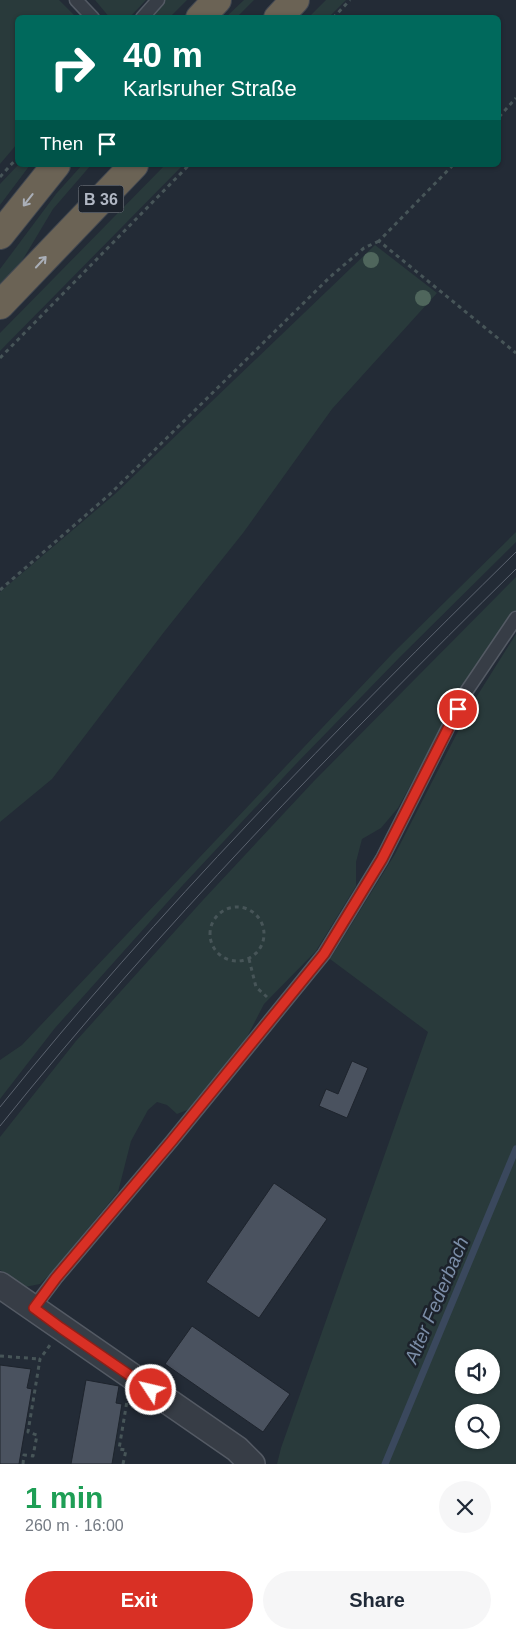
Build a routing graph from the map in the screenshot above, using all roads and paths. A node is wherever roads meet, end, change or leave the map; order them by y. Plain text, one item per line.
1 (76, 0) edge
2 (158, 0) edge
3 (217, 0) edge
4 (295, 0) edge
5 (350, 0) edge
6 (90, 15) edge
7 (145, 15) edge
8 (203, 15) edge
9 (281, 15) edge
10 (336, 15) edge
11 (516, 98) edge
12 (501, 114) edge
13 (15, 160) edge
14 (54, 167) edge
15 (132, 167) edge
16 (187, 167) edge
17 (451, 167) edge
18 (0, 177) edge
19 (0, 235) edge
20 (379, 240) junction
21 (0, 305) edge
22 (516, 353) edge
23 (0, 358) edge
24 (0, 590) edge
25 (516, 618) edge
26 (249, 959) junction
27 (280, 1010) junction
28 (0, 1285) edge
29 (34, 1308) junction
30 (0, 1356) edge
31 (137, 1380) junction
32 (23, 1464) edge
33 (123, 1464) edge
34 (252, 1464) edge

1 - 6 lane
2 - 7 lane
3 - 8 highway
4 - 9 highway
5 - 10 path
11 - 12 path
13 - 18 path
14 -> 19 highway
21 -> 15 highway, B 36
16 - 23 path
17 - 20 path
20 - 22 path
20 - 24 path
25 - 27 lane
26 - 26 path
26 - 27 path
27 - 29 lane
28 - 29 street
29 - 31 street
30 - 32 path
31 - 33 path
31 - 34 street

